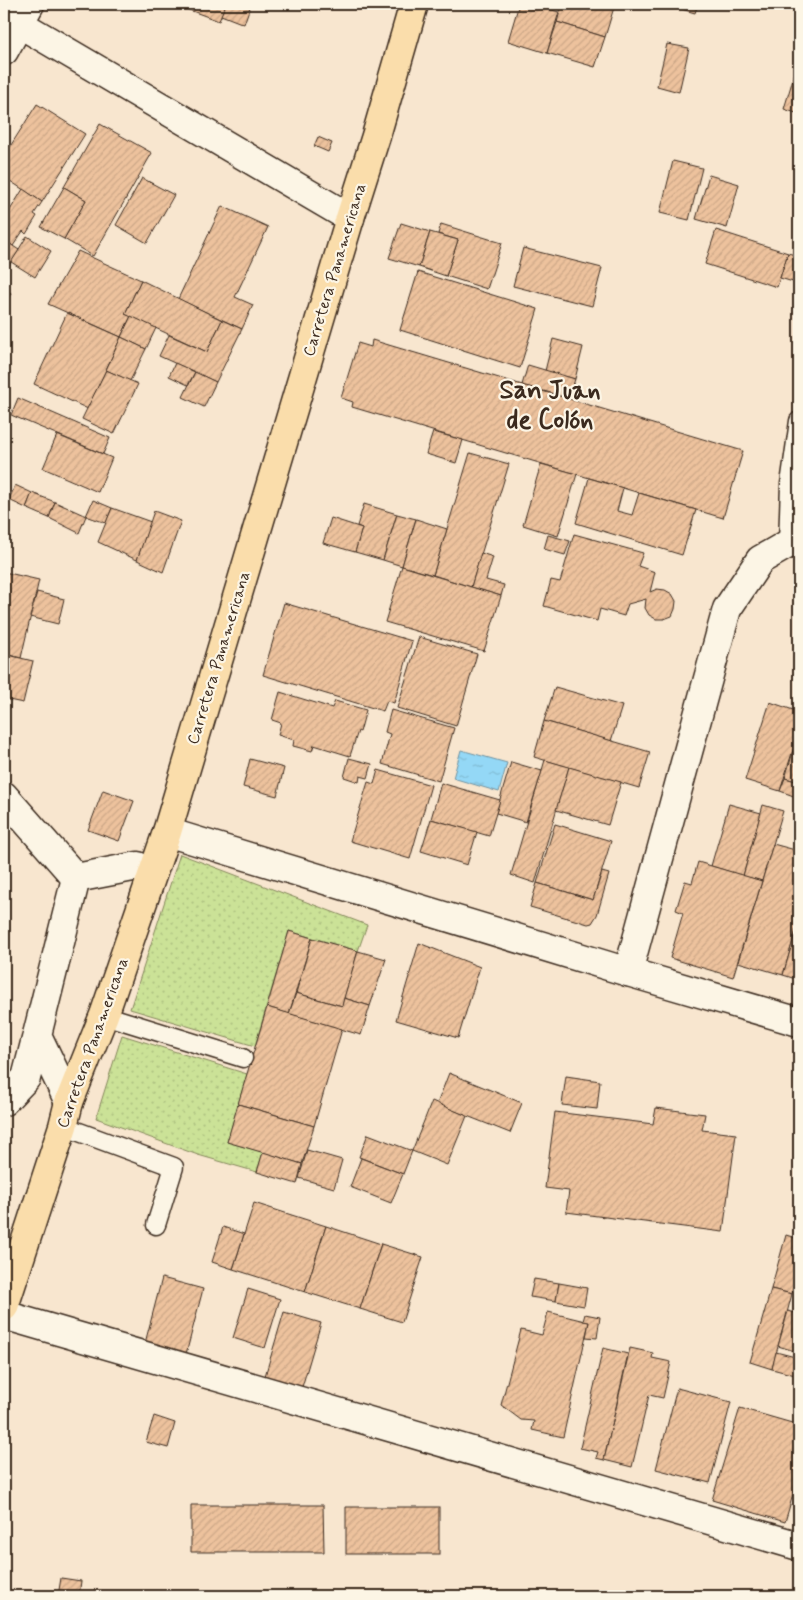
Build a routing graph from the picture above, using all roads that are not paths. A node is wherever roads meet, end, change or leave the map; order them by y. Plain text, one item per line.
1 (414, 4) edge
2 (18, 13) edge
3 (4, 51) edge
4 (350, 218) junction
5 (799, 421) edge
6 (794, 544) edge
7 (4, 796) edge
8 (167, 832) junction
9 (151, 875) junction
10 (76, 878) junction
11 (628, 972) junction
12 (104, 1016) junction
13 (799, 1022) edge
14 (37, 1035) junction
15 (243, 1058) dead end
16 (4, 1100) edge
17 (66, 1114) junction
18 (156, 1225) dead end
19 (4, 1307) edge
20 (4, 1315) edge
21 (799, 1546) edge

1 - 4 main road, Carretera Panamericana
2 - 3 street
2 - 4 street
4 - 8 main road, Carretera Panamericana
5 - 6 lane
6 - 11 street
7 - 10 street
8 - 9 main road, Carretera Panamericana
8 - 11 street
9 - 10 street
9 - 12 main road, Carretera Panamericana
10 - 14 street
11 - 13 street
12 - 15 lane
12 - 17 main road, Carretera Panamericana
14 - 16 street
14 - 17 street
17 - 18 lane
17 - 19 main road, Carretera Panamericana
20 - 21 street

